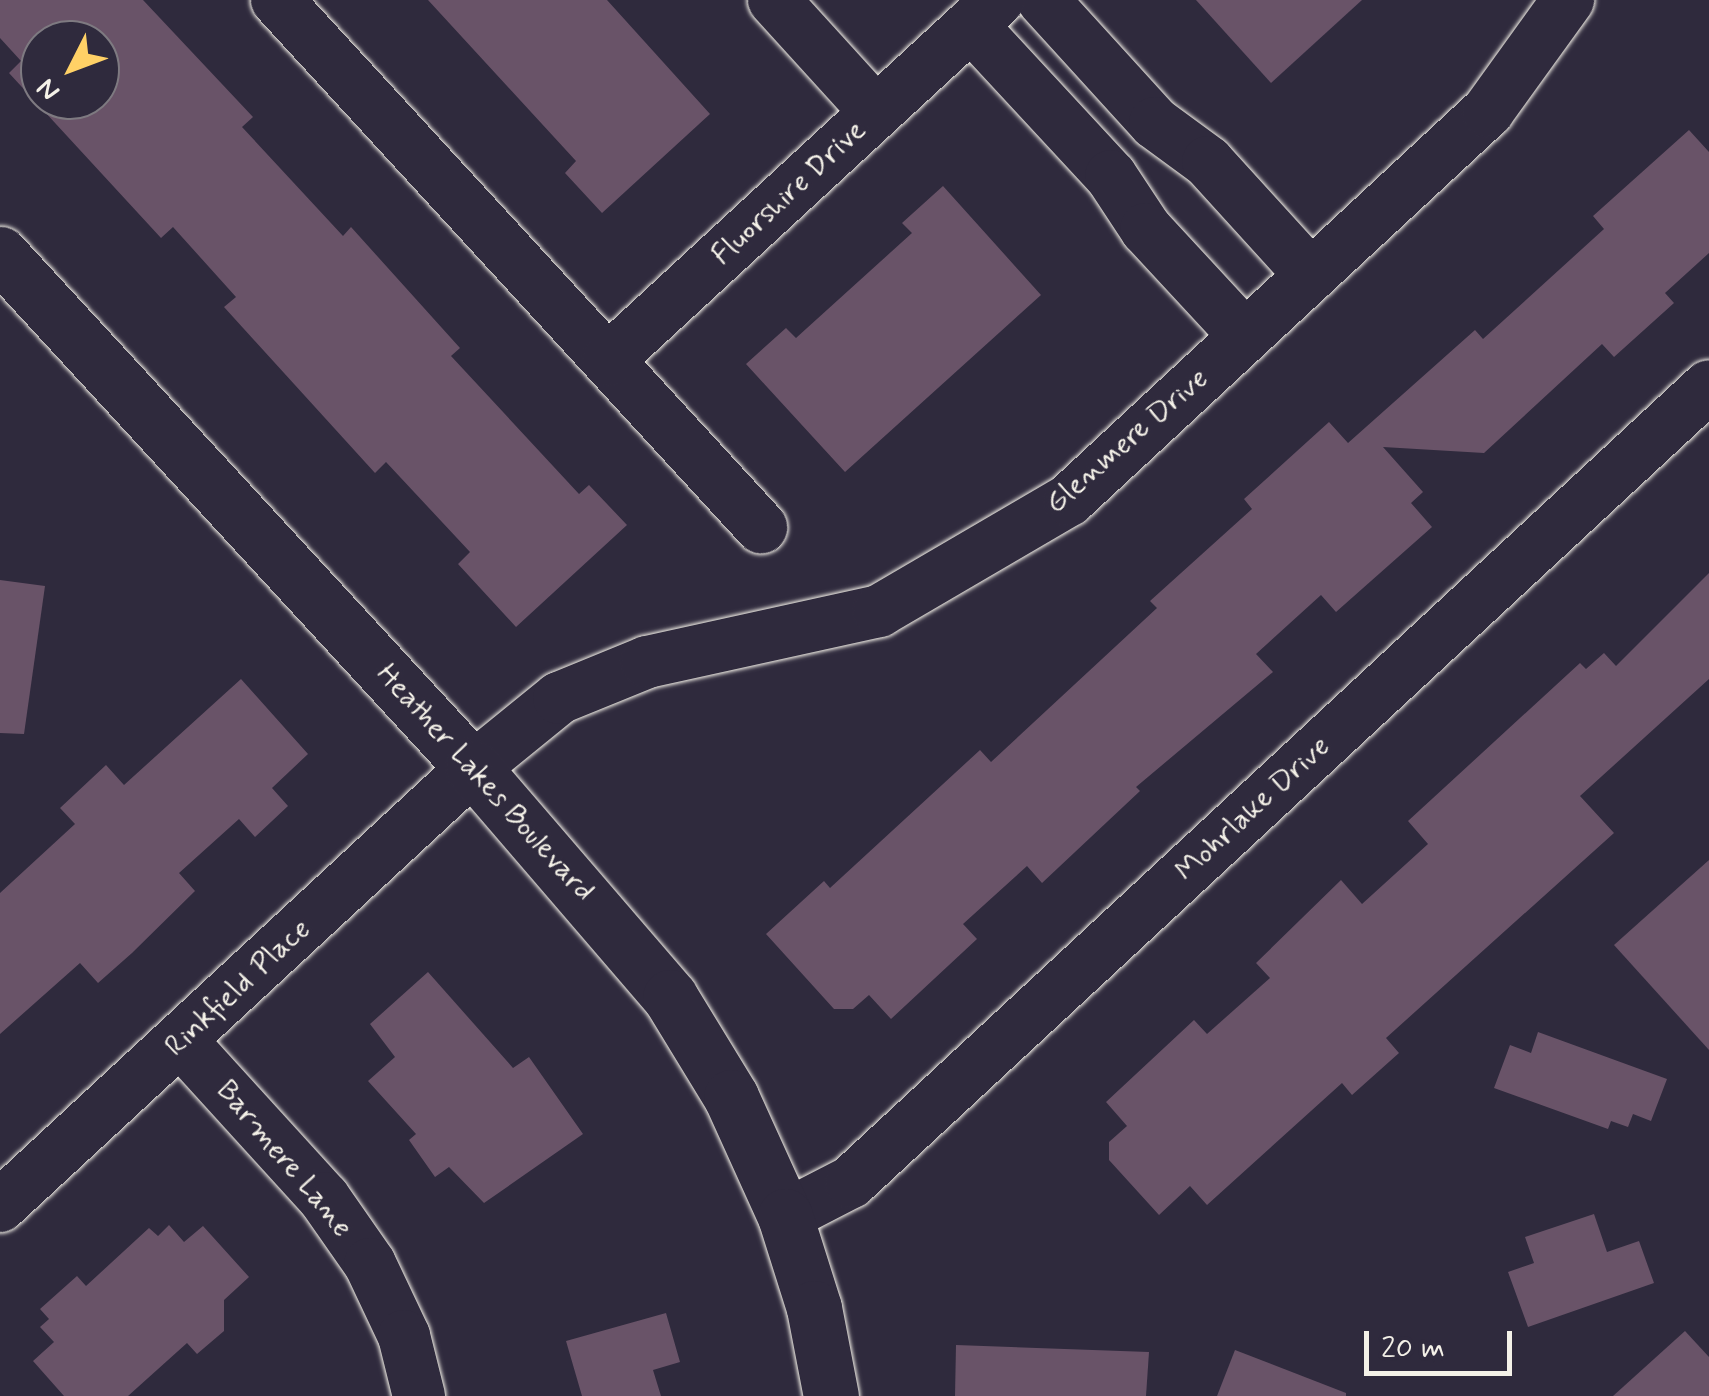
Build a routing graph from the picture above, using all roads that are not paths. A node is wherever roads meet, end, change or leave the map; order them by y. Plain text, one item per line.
1 (277, 0) edge
2 (774, 0) edge
3 (1043, 0) edge
4 (1568, 0) edge
5 (984, 12) edge
6 (876, 112) junction
7 (1183, 144) junction
8 (1125, 198) junction
9 (0, 254) edge
10 (1311, 275) junction
11 (1246, 336) junction
12 (608, 360) junction
13 (1709, 386) edge
14 (762, 527) dead end
15 (473, 768) junction
16 (181, 1041) junction
17 (0, 1206) edge
18 (786, 1216) junction
19 (420, 1396) edge
20 (830, 1396) edge

1 - 12 street
2 - 6 street
3 - 7 street
4 - 10 street, Glenmere Drive
5 - 6 street, Fluorshire Drive
5 - 8 street, Fluorshire Drive
6 - 12 street, Fluorshire Drive
7 - 8 street
7 - 10 street
8 - 11 street, Fluorshire Drive
9 - 15 street, Heather Lakes Boulevard
10 - 11 street, Glenmere Drive
11 - 15 street, Glenmere Drive
12 - 14 street
13 - 18 street, Mohrlake Drive
15 - 16 street, Rinkfield Place
15 - 18 street, Heather Lakes Boulevard
16 - 17 street, Rinkfield Place
16 - 19 street, Barmere Lane
18 - 20 street, Heather Lakes Boulevard

